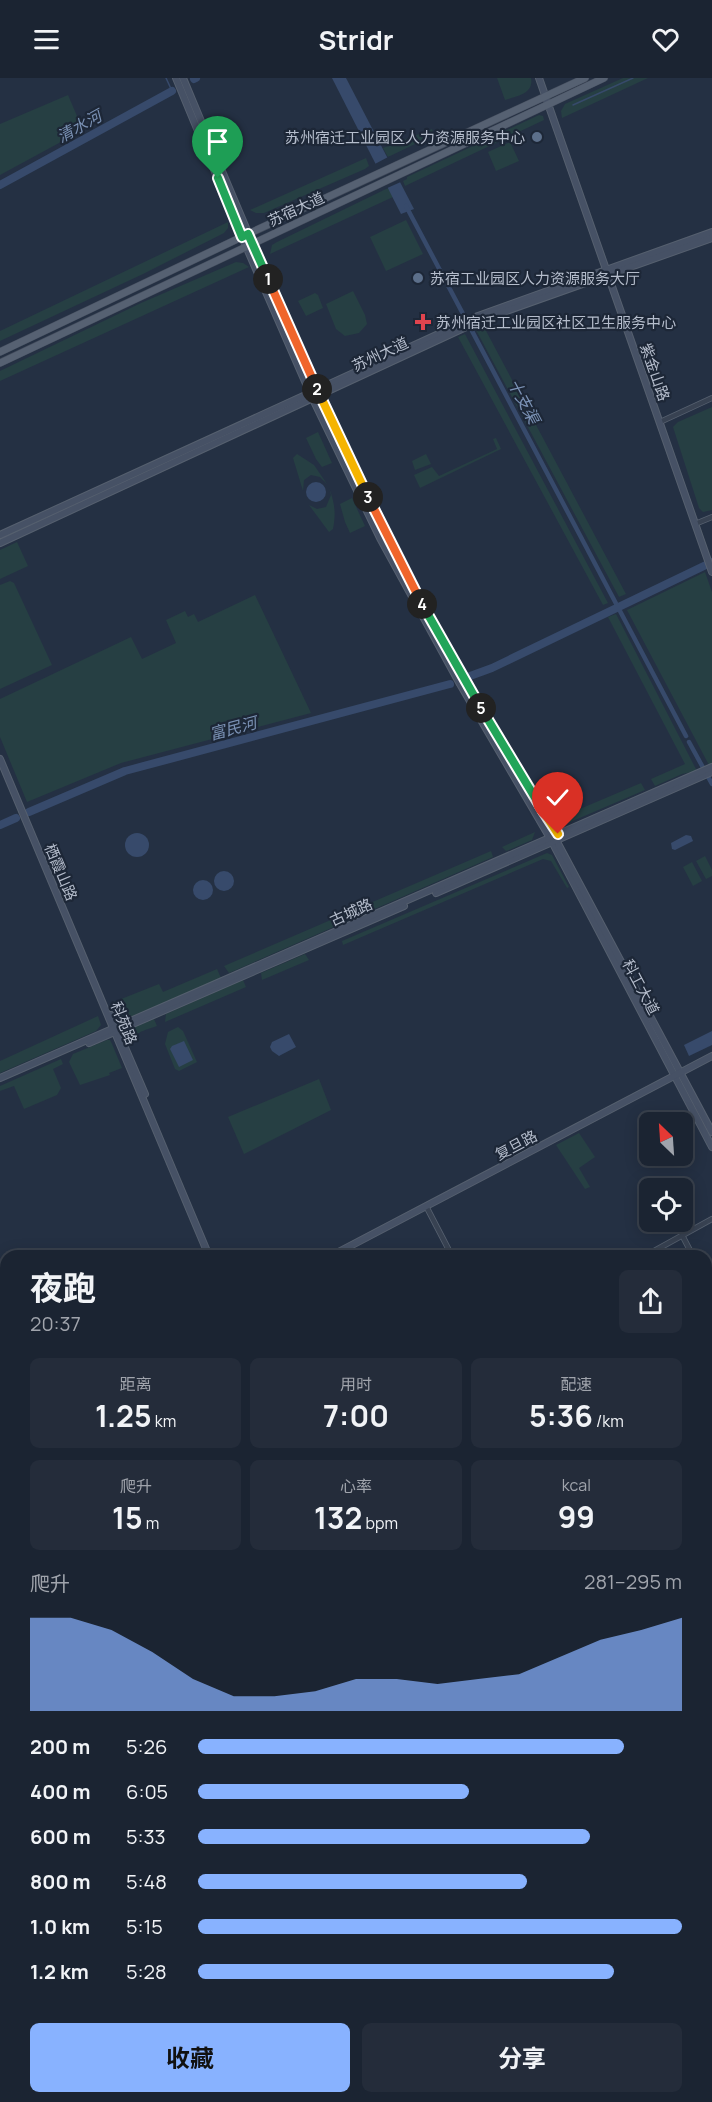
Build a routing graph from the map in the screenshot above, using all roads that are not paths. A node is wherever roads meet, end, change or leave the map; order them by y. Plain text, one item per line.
1 (176, 78) edge
2 (183, 78) edge
3 (539, 78) edge
4 (585, 78) edge
5 (604, 78) edge
6 (547, 101) junction
7 (712, 232) edge
8 (245, 235) junction
9 (712, 238) edge
10 (250, 246) junction
11 (607, 272) junction
12 (0, 352) edge
13 (0, 363) edge
14 (315, 394) junction
15 (712, 399) edge
16 (661, 423) junction
17 (712, 518) edge
18 (696, 525) junction
19 (0, 535) edge
20 (0, 543) edge
21 (711, 570) edge
22 (0, 759) edge
23 (708, 771) edge
24 (554, 838) junction
25 (100, 994) joint
26 (116, 1030) junction
27 (712, 1056) edge
28 (678, 1074) junction
29 (0, 1079) edge
30 (712, 1132) edge
31 (712, 1147) edge
32 (426, 1206) junction
33 (712, 1220) edge
34 (682, 1235) junction
35 (208, 1250) edge
36 (342, 1250) edge
37 (449, 1250) edge
38 (656, 1250) edge
39 (690, 1250) edge

1 - 8 street
2 - 8 street
3 - 6 street, 紫金山路
4 - 6 main road, 苏宿大道
5 - 6 main road, 苏宿大道
6 - 8 main road, 苏宿大道
6 - 10 main road, 苏宿大道
6 - 11 street, 紫金山路
7 - 11 street, 苏州大道
8 - 10 street, 科工大道
8 - 12 main road, 苏宿大道
9 - 11 street, 苏州大道
10 - 13 main road, 苏宿大道
10 - 14 street, 科工大道
11 - 14 street, 苏州大道
11 - 16 street, 紫金山路
14 - 19 street, 苏州大道
14 - 20 street, 苏州大道
14 - 24 street, 科工大道
15 - 16 street
16 - 18 street, 紫金山路
17 - 18 street
18 - 21 street, 紫金山路
22 - 25 street, 栖霞山路
23 - 24 street, 古城路
24 - 26 street, 古城路
24 - 28 street, 科工大道
25 - 26 street, 科苑路
26 - 29 street, 古城路
26 - 35 street, 科苑路
27 - 28 street, 复旦路
28 - 30 street, 科工大道
28 - 31 street, 科工大道
28 - 32 street, 复旦路
32 - 36 street, 复旦路
32 - 37 street
33 - 34 street
34 - 38 street
34 - 39 street

